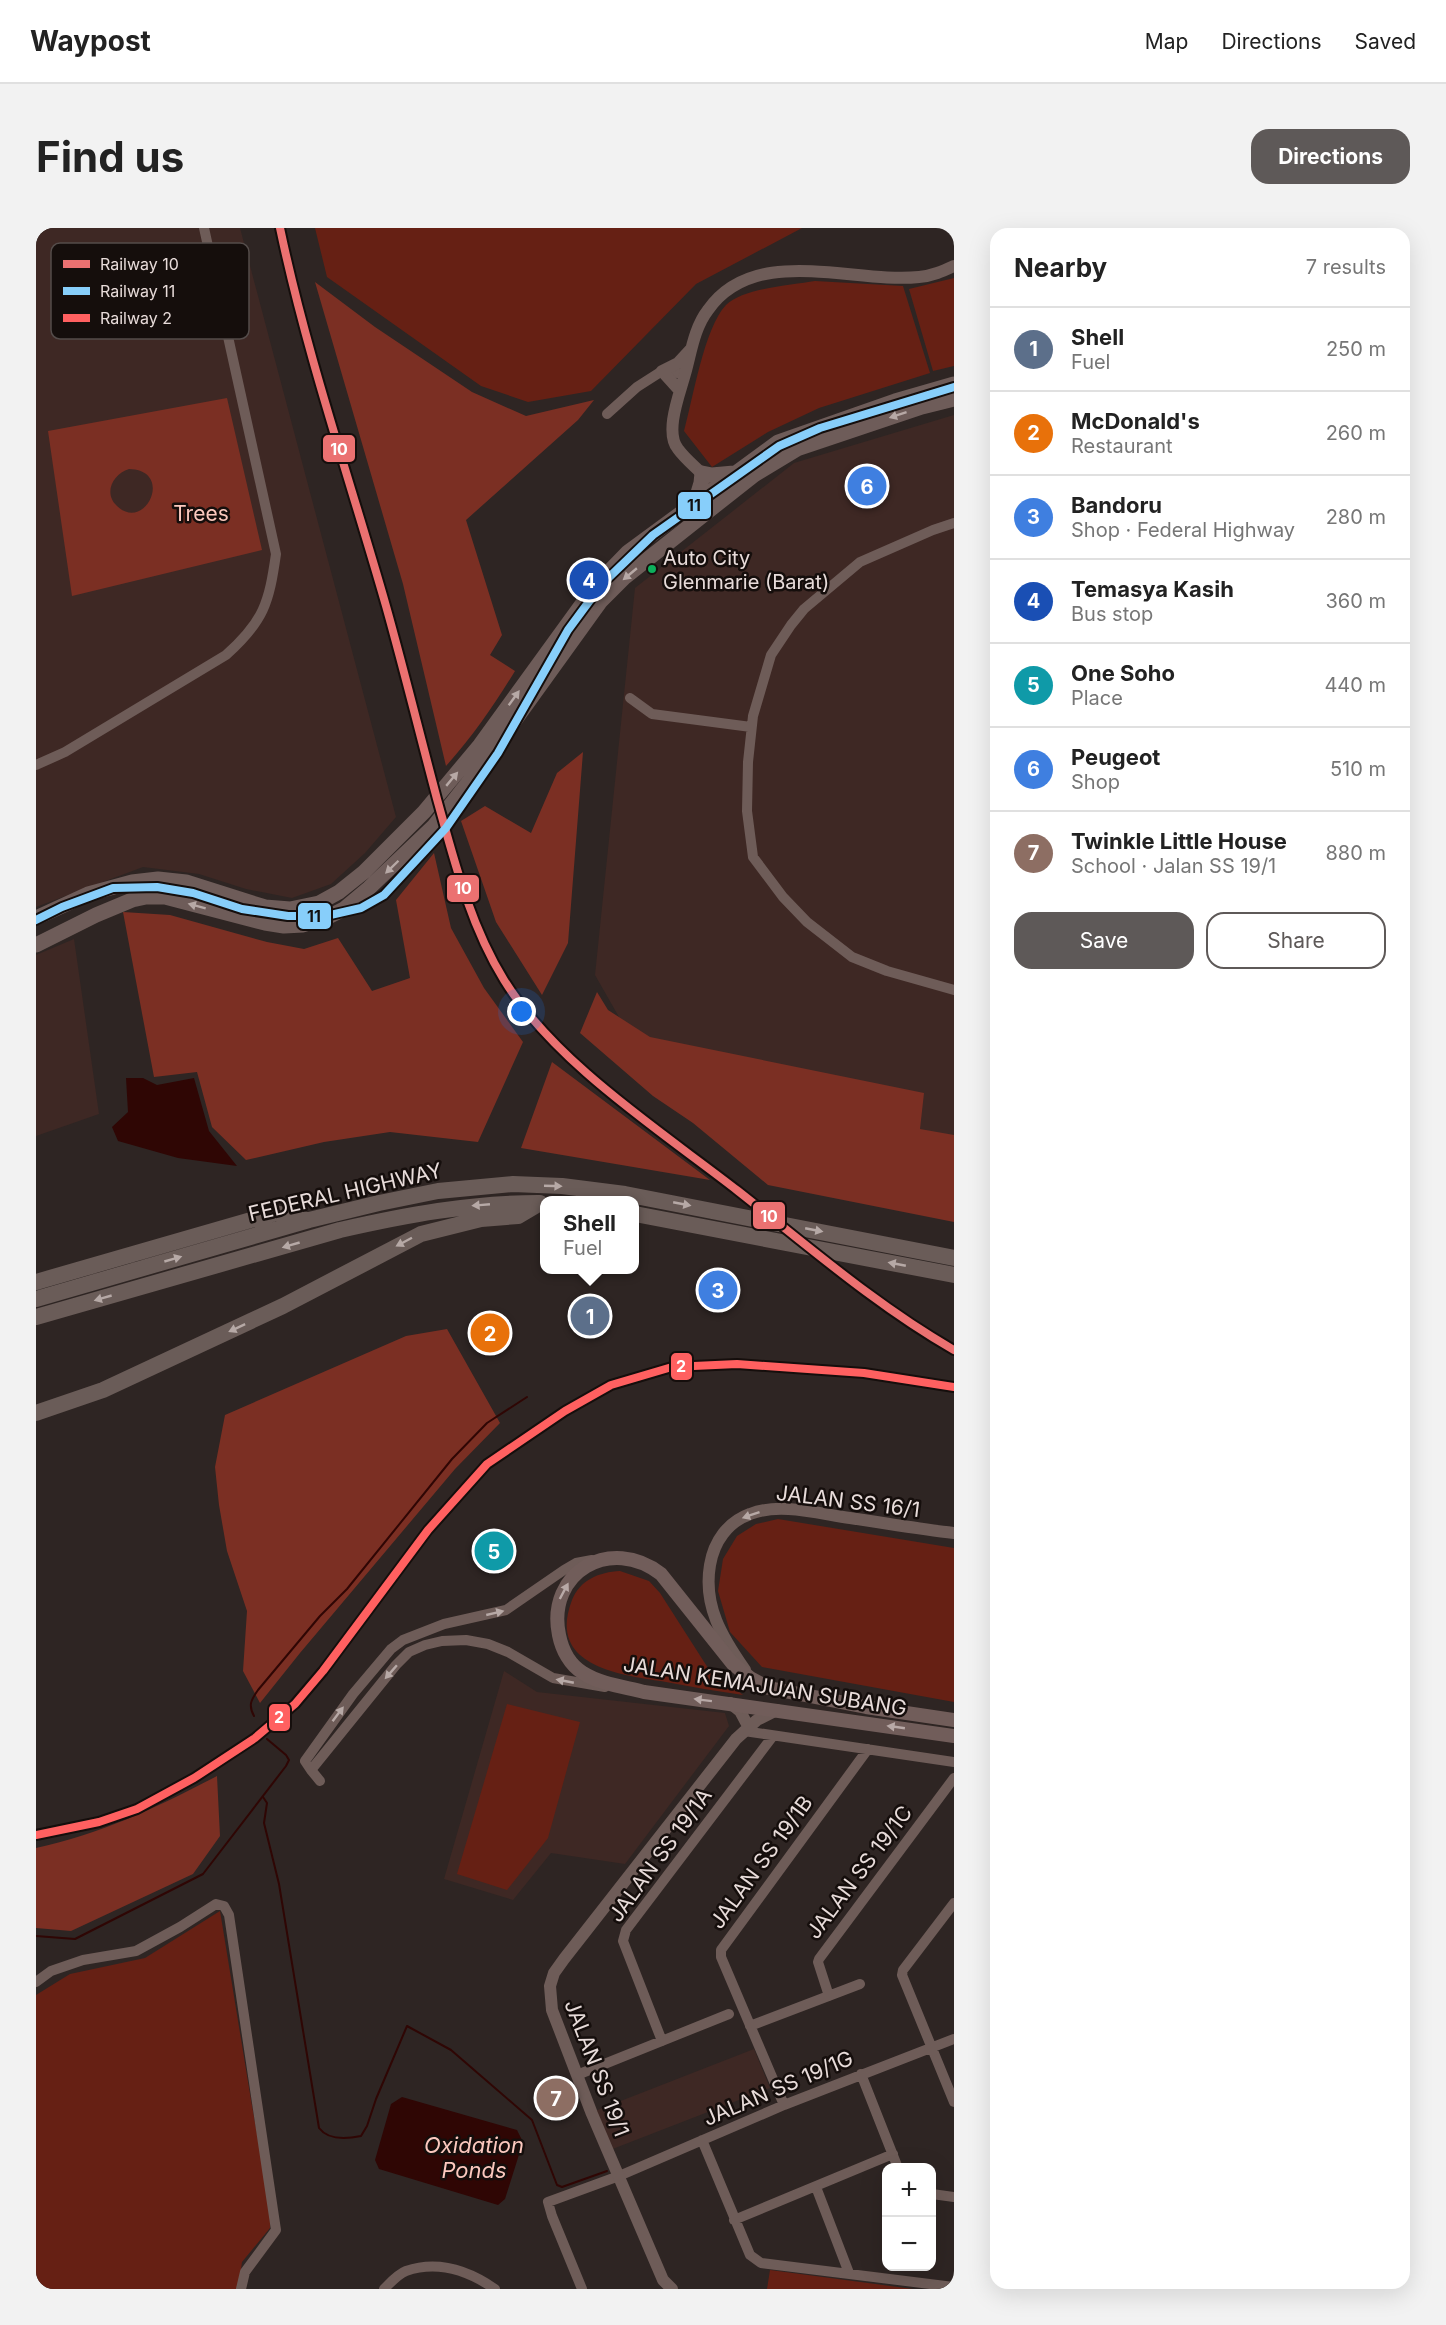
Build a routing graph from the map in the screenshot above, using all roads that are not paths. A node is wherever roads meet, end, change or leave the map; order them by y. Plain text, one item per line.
1 (204, 228) edge
2 (207, 243) edge
3 (954, 266) edge
4 (229, 339) edge
5 (690, 350) junction
6 (662, 371) junction
7 (685, 374) junction
8 (954, 384) edge
9 (680, 391) junction
10 (954, 399) edge
11 (607, 414) dead end
12 (735, 473) junction
13 (702, 474) junction
14 (715, 488) junction
15 (695, 503) junction
16 (954, 523) edge
17 (630, 698) dead end
18 (751, 728) junction
19 (485, 750) junction
20 (36, 765) edge
21 (36, 918) edge
22 (36, 945) edge
23 (954, 990) edge
24 (631, 1196) edge
25 (639, 1197) edge
26 (540, 1203) edge
27 (540, 1204) edge
28 (639, 1215) edge
29 (309, 1220) junction
30 (954, 1258) edge
31 (954, 1275) edge
32 (36, 1282) edge
33 (36, 1299) edge
34 (36, 1317) edge
35 (103, 1390) junction
36 (36, 1406) edge
37 (36, 1413) edge
38 (954, 1533) edge
39 (602, 1560) junction
40 (750, 1678) junction
41 (644, 1692) junction
42 (353, 1694) junction
43 (365, 1703) junction
44 (730, 1703) junction
45 (778, 1710) junction
46 (954, 1720) edge
47 (746, 1729) junction
48 (773, 1736) junction
49 (954, 1736) edge
50 (868, 1749) junction
51 (954, 1762) edge
52 (311, 1770) junction
53 (954, 1778) edge
54 (320, 1781) dead end
55 (954, 1903) edge
56 (36, 1982) edge
57 (860, 1984) dead end
58 (829, 1996) junction
59 (729, 2014) dead end
60 (750, 2026) junction
61 (954, 2039) edge
62 (662, 2041) junction
63 (930, 2048) junction
64 (861, 2074) junction
65 (577, 2075) junction
66 (954, 2102) edge
67 (784, 2104) junction
68 (702, 2140) junction
69 (893, 2154) junction
70 (896, 2163) edge
71 (619, 2176) junction
72 (816, 2187) junction
73 (936, 2195) edge
74 (954, 2197) edge
75 (734, 2220) junction
76 (849, 2273) junction
77 (954, 2287) edge
78 (241, 2289) edge
79 (384, 2289) edge
80 (495, 2289) edge
81 (582, 2289) edge
82 (672, 2289) edge

1 - 2 street
3 - 5 street
4 - 20 street
5 - 6 street
5 - 7 street
6 - 7 street
6 - 9 street
6 - 11 street
7 - 9 street
8 - 12 main road
9 - 13 street
10 -> 19 main road
12 - 13 main road
12 - 14 main road
13 - 14 street
13 - 15 main road
14 - 15 main road
19 -> 15 main road
16 - 18 street
17 - 18 street
18 - 23 street
21 -> 19 main road
19 -> 22 main road
29 -> 24 highway, FEDERAL HIGHWAY
25 -> 30 highway, FEDERAL HIGHWAY
26 -> 34 highway, FEDERAL HIGHWAY
27 -> 35 highway
31 -> 28 highway
29 - 32 highway
33 -> 29 highway, FEDERAL HIGHWAY
35 - 36 highway
35 - 37 highway
38 -> 40 street, JALAN SS 16/1
39 - 40 main road, JALAN KEMAJUAN SUBANG
41 -> 39 main road, JALAN KEMAJUAN SUBANG
42 -> 39 street
40 - 46 main road, JALAN KEMAJUAN SUBANG
41 -> 43 street
44 -> 41 main road, JALAN KEMAJUAN SUBANG
42 - 43 street
52 -> 42 street
43 - 52 street
44 - 45 main road, JALAN KEMAJUAN SUBANG
44 - 47 street
45 - 47 street, JALAN SS 19/1
49 -> 45 main road, JALAN KEMAJUAN SUBANG
47 - 48 street
47 - 65 street, JALAN SS 19/1
48 - 50 street
48 - 62 street, JALAN SS 19/1A
50 - 51 street
50 - 60 street, JALAN SS 19/1B
52 - 54 street
53 - 58 street, JALAN SS 19/1C
55 - 63 street
56 - 78 street
57 - 58 street
58 - 60 street
59 - 62 street
60 - 67 street, JALAN SS 19/1B
61 - 63 street, JALAN SS 19/1G
62 - 65 street
63 - 64 street, JALAN SS 19/1G
63 - 66 street
64 - 67 street, JALAN SS 19/1G
64 - 69 street
65 - 71 street, JALAN SS 19/1
67 - 68 street, JALAN SS 19/1G
68 - 71 street, JALAN SS 19/1G
68 - 75 street
69 - 70 street
69 - 72 street
71 - 81 street, JALAN SS 19/1G
71 - 82 street, JALAN SS 19/1
72 - 75 street
72 - 76 street
73 - 74 street
75 - 76 street
76 - 77 street
79 - 80 street

